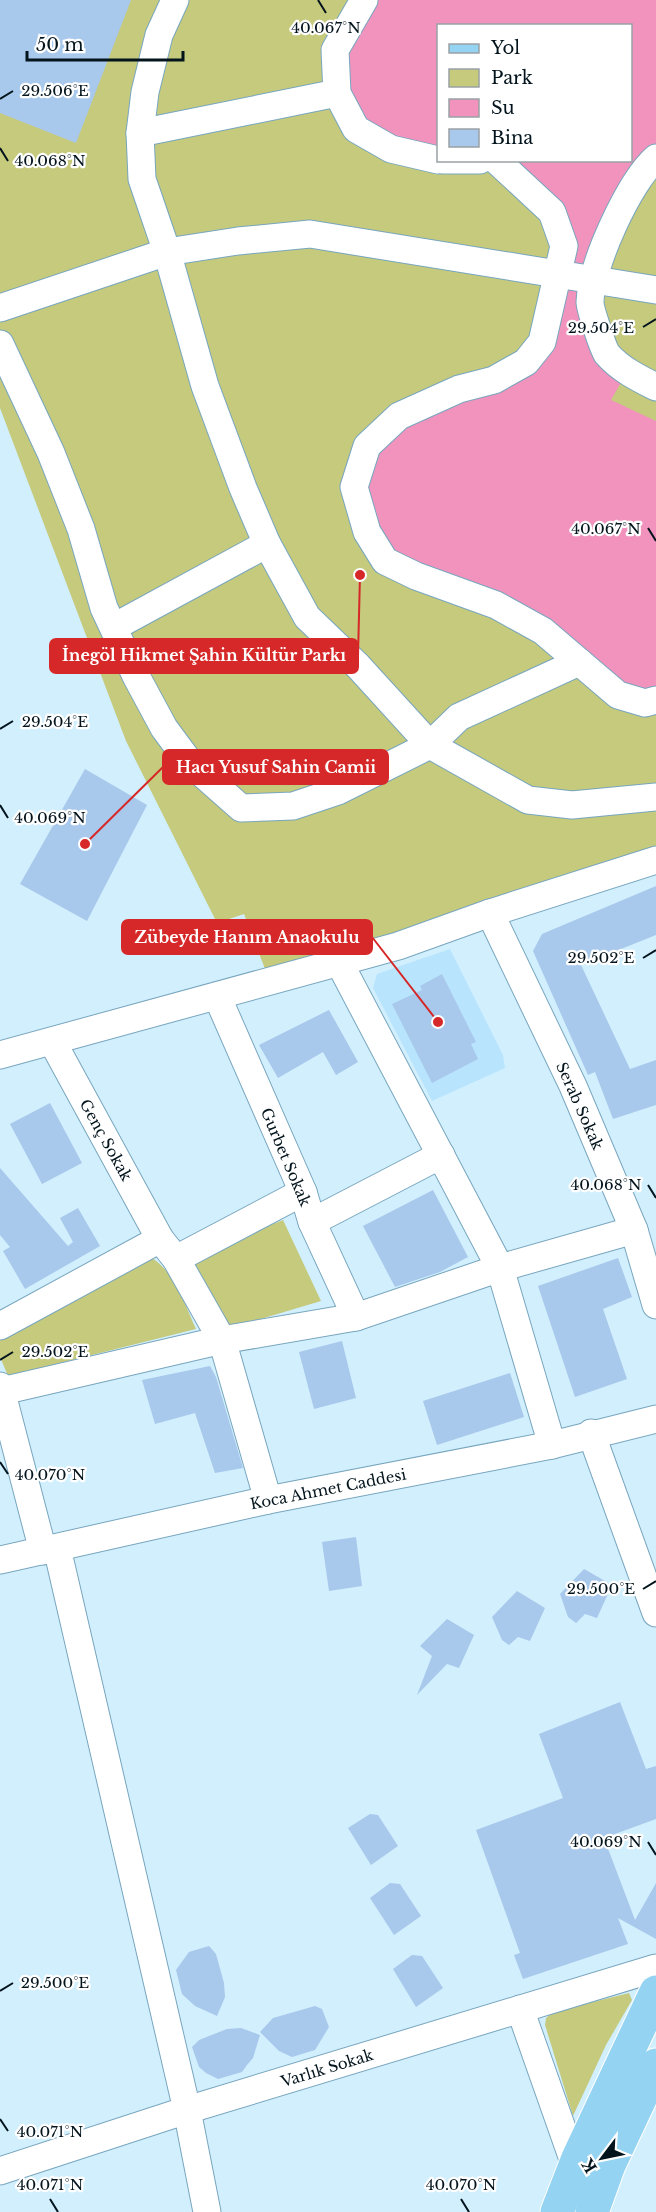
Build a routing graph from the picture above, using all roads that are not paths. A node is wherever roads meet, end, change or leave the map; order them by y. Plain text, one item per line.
1 (174, 0) edge
2 (364, 0) edge
3 (337, 93) junction
4 (140, 133) junction
5 (656, 158) edge
6 (437, 159) edge
7 (498, 162) edge
8 (167, 252) junction
9 (558, 273) junction
10 (596, 279) junction
11 (656, 290) edge
12 (0, 308) edge
13 (0, 344) edge
14 (656, 387) edge
15 (267, 544) junction
16 (114, 627) junction
17 (579, 662) junction
18 (656, 700) edge
19 (430, 745) junction
20 (656, 797) edge
21 (656, 860) edge
22 (490, 913) junction
23 (339, 962) junction
24 (217, 996) junction
25 (52, 1041) junction
26 (0, 1055) edge
27 (441, 1155) junction
28 (303, 1192) junction
29 (312, 1222) junction
30 (634, 1230) junction
31 (168, 1249) junction
32 (500, 1268) junction
33 (656, 1305) edge
34 (356, 1317) junction
35 (0, 1326) edge
36 (222, 1340) junction
37 (1, 1389) edge
38 (656, 1419) edge
39 (591, 1433) junction
40 (552, 1445) junction
41 (267, 1500) junction
42 (50, 1550) junction
43 (0, 1560) edge
44 (656, 1613) edge
45 (656, 1968) edge
46 (656, 1992) edge
47 (520, 2009) junction
48 (656, 2065) edge
49 (187, 2110) junction
50 (575, 2165) junction
51 (0, 2171) edge
52 (207, 2212) edge
53 (557, 2212) edge
54 (592, 2212) edge

1 - 4 street
2 - 3 street
3 - 4 street
3 - 6 street
4 - 8 street
5 - 10 street
7 - 9 street
8 - 9 street
8 - 12 street
8 - 15 street
9 - 10 street
9 - 17 street
10 - 11 street
10 - 14 street
13 - 16 street
15 - 16 street
15 - 19 street
16 - 19 street
17 - 18 street
17 - 19 street
19 - 20 street
21 - 22 street
22 - 23 street
22 - 30 street, Serab Sokak
23 - 24 street
23 - 27 street
24 - 25 street
24 - 28 street, Gurbet Sokak
25 - 26 street
25 - 31 street, Genç Sokak
27 - 29 street
27 - 32 street
28 - 29 street, Gurbet Sokak
28 - 31 street
29 - 34 street, Gurbet Sokak
30 - 32 street
30 - 33 street, Serab Sokak
31 - 35 street
31 - 36 street, Genç Sokak
32 - 34 street
32 - 40 street
34 - 36 street
36 - 37 street
36 - 41 street, Genç Sokak
37 - 42 street
38 - 39 street, Koca Ahmet Caddesi
39 - 40 street, Koca Ahmet Caddesi
39 - 44 street
40 - 41 street, Koca Ahmet Caddesi
41 - 42 street, Koca Ahmet Caddesi
42 - 43 street, Koca Ahmet Caddesi
42 - 49 street
45 - 47 street, Varlık Sokak
46 - 50 main road
47 - 49 street, Varlık Sokak
47 - 50 street
48 - 54 main road
49 - 51 street, Varlık Sokak
49 - 52 street
50 - 53 main road

